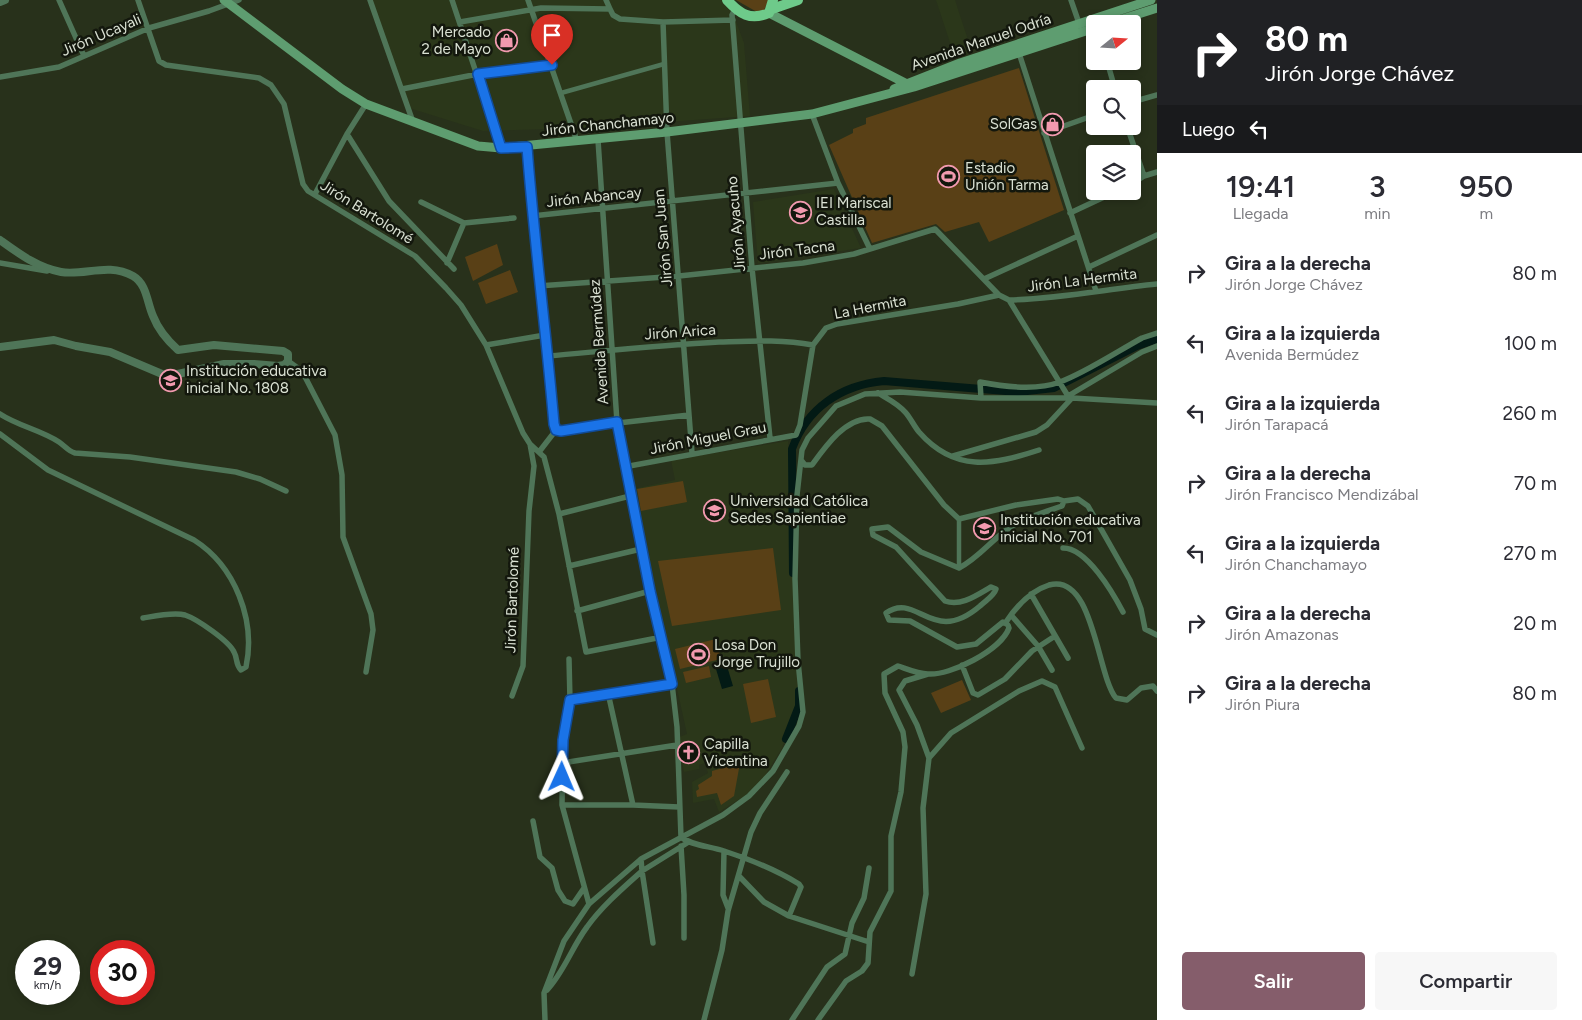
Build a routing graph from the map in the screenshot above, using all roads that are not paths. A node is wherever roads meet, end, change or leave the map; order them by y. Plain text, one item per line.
1 (6, 0) edge
2 (59, 0) edge
3 (138, 0) edge
4 (239, 0) edge
5 (370, 0) edge
6 (452, 0) edge
7 (528, 0) edge
8 (606, 0) edge
9 (727, 0) edge
10 (798, 0) edge
11 (1071, 0) edge
12 (1151, 0) edge
13 (0, 2) edge
14 (226, 2) edge
15 (771, 7) edge
16 (1157, 8) edge
17 (610, 9) junction
18 (735, 9) junction
19 (532, 10) junction
20 (1116, 15) edge
21 (1136, 15) edge
22 (733, 20) junction
23 (460, 22) junction
24 (662, 22) junction
25 (1086, 27) edge
26 (149, 28) junction
27 (1081, 28) junction
28 (1019, 53) junction
29 (84, 56) junction
30 (984, 60) junction
31 (664, 64) junction
32 (552, 65) junction
33 (478, 74) junction
34 (0, 77) edge
35 (905, 83) junction
36 (914, 87) junction
37 (402, 89) junction
38 (560, 93) junction
39 (883, 95) junction
40 (1157, 95) edge
41 (1141, 99) edge
42 (366, 104) junction
43 (812, 114) junction
44 (1086, 118) edge
45 (413, 122) junction
46 (740, 123) junction
47 (667, 132) junction
48 (1044, 133) junction
49 (347, 134) junction
50 (1130, 135) edge
51 (598, 140) junction
52 (577, 141) junction
53 (527, 147) junction
54 (501, 148) junction
55 (1157, 172) edge
56 (1144, 176) junction
57 (1141, 178) edge
58 (838, 183) junction
59 (746, 193) junction
60 (315, 194) junction
61 (1098, 200) edge
62 (672, 201) junction
63 (421, 202) dead end
64 (602, 209) junction
65 (1070, 213) junction
66 (532, 216) junction
67 (514, 218) dead end
68 (464, 223) junction
69 (1157, 235) edge
70 (1078, 236) junction
71 (0, 240) edge
72 (870, 250) junction
73 (0, 263) edge
74 (446, 263) junction
75 (1089, 267) junction
76 (752, 268) junction
77 (454, 269) dead end
78 (60, 272) junction
79 (679, 276) junction
80 (984, 279) junction
81 (608, 281) junction
82 (1157, 284) edge
83 (538, 286) junction
84 (1096, 291) junction
85 (999, 295) junction
86 (1009, 300) junction
87 (1157, 333) edge
88 (545, 336) junction
89 (759, 340) junction
90 (684, 344) junction
91 (486, 345) junction
92 (813, 345) junction
93 (1157, 346) edge
94 (0, 347) edge
95 (612, 350) junction
96 (548, 356) junction
97 (288, 360) junction
98 (1061, 383) junction
99 (878, 393) junction
100 (1069, 395) junction
101 (982, 396) junction
102 (1157, 403) edge
103 (0, 414) edge
104 (689, 415) junction
105 (617, 422) junction
106 (556, 430) junction
107 (0, 434) edge
108 (770, 438) junction
109 (530, 444) junction
110 (1039, 450) dead end
111 (539, 452) junction
112 (692, 453) junction
113 (953, 456) junction
114 (801, 460) junction
115 (624, 467) junction
116 (286, 491) dead end
117 (630, 496) junction
118 (1064, 501) junction
119 (559, 514) junction
120 (959, 519) junction
121 (1063, 548) dead end
122 (641, 549) junction
123 (569, 566) junction
124 (959, 568) junction
125 (650, 591) junction
126 (1031, 594) junction
127 (577, 611) junction
128 (1123, 612) dead end
129 (1011, 615) junction
130 (143, 618) dead end
131 (1006, 622) junction
132 (1157, 635) edge
133 (1055, 636) junction
134 (662, 637) junction
135 (1038, 646) junction
136 (1068, 658) dead end
137 (569, 659) dead end
138 (962, 665) junction
139 (1052, 670) dead end
140 (366, 672) dead end
141 (928, 674) junction
142 (672, 684) junction
143 (1157, 691) edge
144 (608, 694) junction
145 (512, 696) dead end
146 (570, 700) junction
147 (677, 745) junction
148 (1082, 748) dead end
149 (623, 753) junction
150 (929, 758) junction
151 (562, 763) junction
152 (787, 772) dead end
153 (562, 805) junction
154 (633, 805) junction
155 (679, 808) junction
156 (533, 821) dead end
157 (681, 837) junction
158 (687, 843) junction
159 (681, 846) junction
160 (724, 851) junction
161 (641, 859) junction
162 (743, 859) junction
163 (869, 868) dead end
164 (642, 871) junction
165 (738, 876) junction
166 (584, 888) junction
167 (589, 904) junction
168 (728, 908) junction
169 (789, 916) junction
170 (851, 936) junction
171 (684, 938) dead end
172 (869, 942) junction
173 (653, 943) dead end
174 (912, 974) dead end
175 (544, 993) junction
176 (545, 1020) edge
177 (704, 1020) edge
178 (792, 1020) edge
179 (818, 1020) edge

1 - 13 street
2 - 29 street
3 - 26 street
4 - 14 street, Jirón Ucayali
5 - 37 street
6 - 23 street
7 - 19 street
8 - 17 street
9 - 18 highway
10 - 15 highway
11 - 27 street
12 - 20 main road, Avenida Manuel Odría
14 - 26 street, Jirón Ucayali
14 - 42 main road, Jirón Chanchamayo
15 - 18 highway
15 - 35 main road
16 - 21 main road
17 - 19 street
17 - 24 street
18 - 22 street, Jirón Ayacuho
19 - 23 street
19 - 32 street
22 - 24 street
22 - 46 street, Jirón Ayacuho
23 - 33 street
24 - 31 street, Jirón San Juan
25 - 27 main road, Avenida Manuel Odría
26 - 29 street, Jirón Ucayali
26 - 60 street, Jirón Bartolomé
27 - 28 main road, Avenida Manuel Odría
27 - 30 main road, Avenida Manuel Odría
28 - 30 main road, Avenida Manuel Odría
28 - 48 street
29 - 34 street, Jirón Ucayali
30 - 35 main road, Avenida Manuel Odría
30 - 36 main road, Avenida Manuel Odría
31 - 38 street
31 - 47 street, Jirón San Juan
32 - 33 street
32 - 38 street
33 - 37 street
33 - 54 street
35 - 36 main road
35 - 39 main road, Jirón Chanchamayo
36 - 39 main road, Jirón Chanchamayo
37 - 45 street
38 - 52 street
39 - 43 main road, Jirón Chanchamayo
40 - 41 street
42 - 45 main road, Jirón Chanchamayo
42 - 49 street
43 - 46 main road, Jirón Chanchamayo
43 - 58 street
44 - 48 street
45 - 54 main road, Jirón Chanchamayo
46 - 47 main road, Jirón Chanchamayo
46 - 59 street, Jirón Ayacuho
47 - 51 main road, Jirón Chanchamayo
47 - 62 street, Jirón San Juan
48 - 65 street
49 - 60 street
49 - 74 street
50 - 56 street
51 - 52 main road, Jirón Chanchamayo
51 - 64 street, Avenida Bermúdez
52 - 53 main road, Jirón Chanchamayo
53 - 54 main road, Jirón Chanchamayo
53 - 66 street
55 - 56 street
56 - 57 street
58 - 59 street, Jirón Abancay
58 - 72 street
59 - 62 street, Jirón Abancay
59 - 76 street, Jirón Ayacuho
60 - 91 street, Jirón Bartolomé
61 - 65 street
62 - 64 street, Jirón Abancay
62 - 79 street, Jirón San Juan
63 - 68 street
64 - 66 street, Jirón Abancay
64 - 81 street, Avenida Bermúdez
65 - 70 street
66 - 83 street
67 - 68 street
68 - 74 street
69 - 75 street
70 - 75 street
70 - 80 street
71 - 78 street
72 - 76 street, Jirón Tacna
72 - 80 street, Jirón Tacna
73 - 78 street
74 - 77 street
75 - 84 street
76 - 79 street, Jirón Tacna
76 - 89 street, Jirón Ayacuho
78 - 97 street
79 - 81 street, Jirón Tacna
79 - 90 street, Jirón San Juan
80 - 85 street
81 - 83 street, Jirón Tacna
81 - 95 street, Avenida Bermúdez
82 - 84 street, Jirón La Hermita
83 - 88 street
84 - 86 street, Jirón La Hermita
85 - 86 street
85 - 92 street, La Hermita
86 - 98 street
87 - 98 street
88 - 91 street
88 - 96 street
89 - 90 street, Jirón Arica
89 - 92 street, Jirón Arica
89 - 108 street, Jirón Ayacuho
90 - 95 street, Jirón Arica
90 - 104 street, Jirón San Juan
91 - 109 street, Jirón Bartolomé
92 - 108 street, Jirón Miguel Grau
93 - 100 street
94 - 97 street
95 - 96 street, Jirón Arica
95 - 105 street, Avenida Bermúdez
96 - 106 street
97 - 140 street
98 - 100 street
98 - 101 street
99 - 101 street
99 - 113 street
99 - 114 street
100 - 101 street
100 - 102 street
100 - 113 street
103 - 116 street
104 - 105 street
104 - 112 street, Jirón San Juan
105 - 106 street
105 - 115 street, Avenida Bermúdez
106 - 111 street
107 - 130 street
108 - 112 street, Jirón Miguel Grau
109 - 111 street, Jirón Bartolomé
109 - 145 street, Jirón Bartolomé
110 - 113 street
111 - 119 street
112 - 115 street, Jirón Miguel Grau
114 - 120 street
114 - 157 street
115 - 117 street, Avenida Bermúdez
117 - 119 street
117 - 122 street, Avenida Bermúdez
118 - 120 street
118 - 124 street
118 - 132 street
119 - 123 street
120 - 124 street
121 - 128 street
122 - 123 street
122 - 125 street, Avenida Bermúdez
123 - 127 street
124 - 131 street
125 - 127 street
125 - 134 street, Avenida Bermúdez
126 - 129 street
126 - 133 street
126 - 143 street
127 - 134 street
129 - 131 street
129 - 135 street
131 - 138 street
133 - 135 street
133 - 136 street
134 - 142 street, Avenida Bermúdez
135 - 138 street
135 - 139 street
137 - 146 street
138 - 141 street
141 - 150 street
141 - 172 street
142 - 144 street
142 - 147 street, Avenida Bermúdez
144 - 146 street
144 - 149 street
146 - 151 street
147 - 149 street
147 - 155 street, Avenida Bermúdez
148 - 150 street
149 - 151 street
149 - 154 street
150 - 174 street
151 - 153 street
152 - 162 street
153 - 154 street
153 - 166 street
154 - 155 street
155 - 157 street, Avenida Bermúdez
156 - 166 street
157 - 158 street
157 - 161 street
158 - 159 street
158 - 160 street
159 - 164 street
159 - 171 street
160 - 162 street
160 - 168 street
161 - 164 street
161 - 167 street
162 - 165 street
162 - 169 street
163 - 170 street
164 - 173 street
164 - 175 street
165 - 168 street
165 - 169 street
166 - 167 street
167 - 175 street
168 - 177 street
169 - 170 street
170 - 172 street
170 - 178 street
172 - 179 street
175 - 176 street

